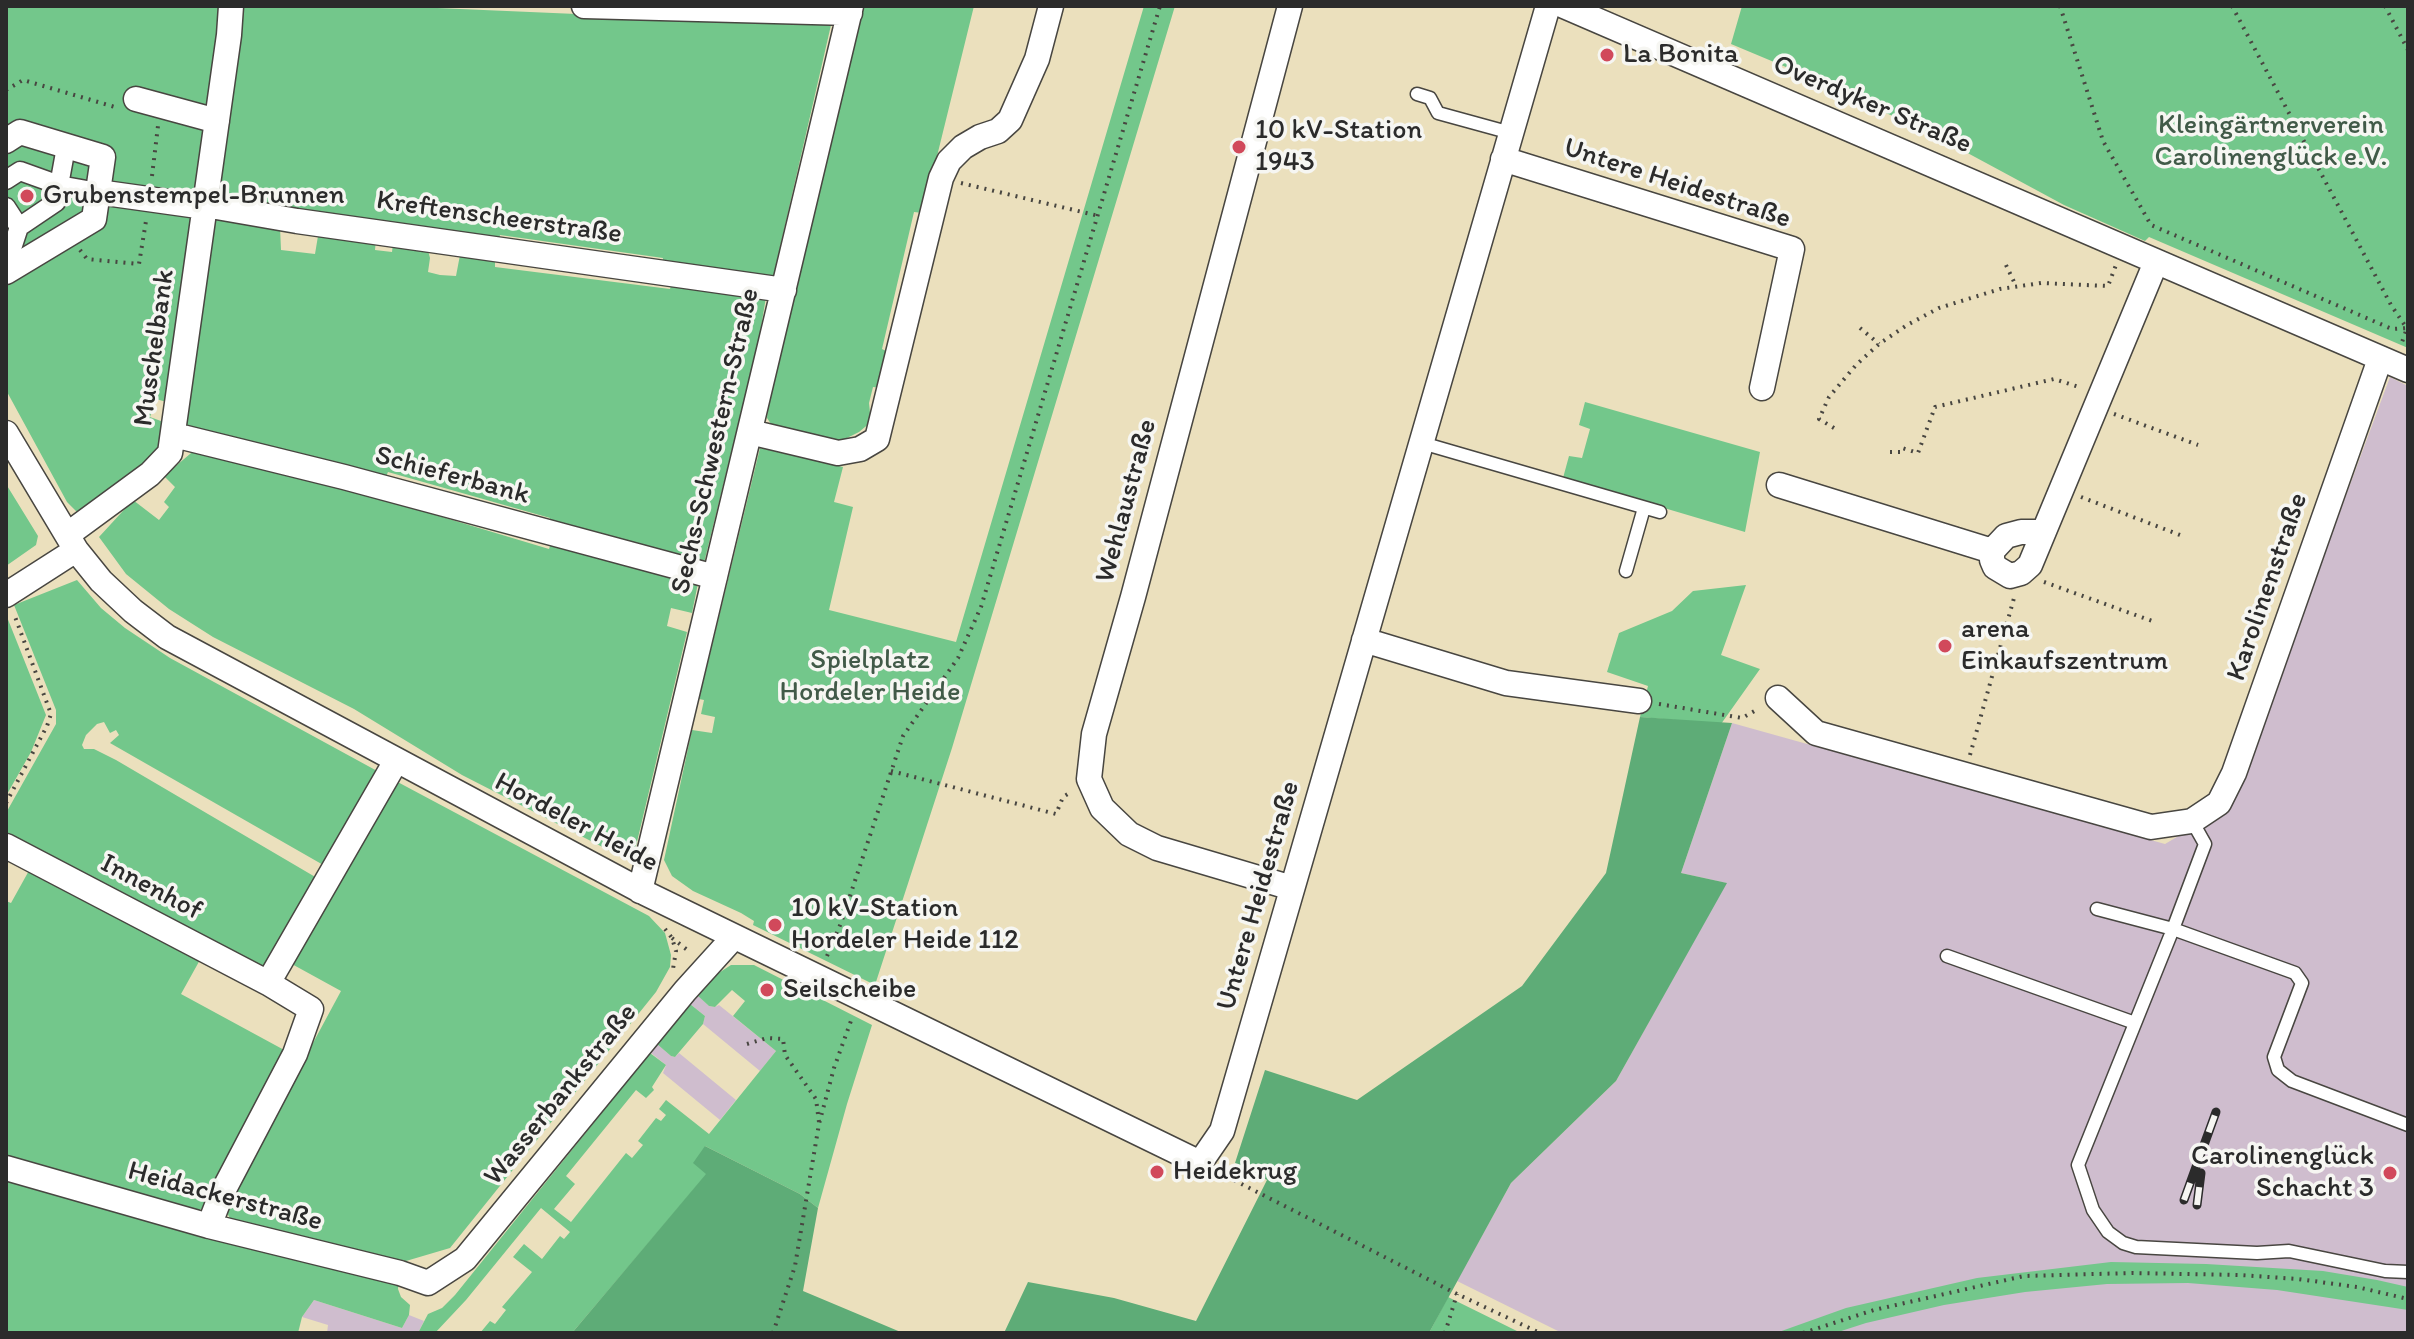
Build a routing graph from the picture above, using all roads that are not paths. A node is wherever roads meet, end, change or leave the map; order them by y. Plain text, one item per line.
1 (231, 6) edge
2 (584, 6) edge
3 (1051, 6) edge
4 (1290, 6) edge
5 (1548, 6) edge
6 (1564, 6) edge
7 (850, 10) edge
8 (1417, 94) dead end
9 (126, 104) road end
10 (217, 121) junction
11 (1511, 133) junction
12 (6, 141) edge
13 (66, 147) junction
14 (1503, 159) junction
15 (7, 177) edge
16 (59, 185) junction
17 (98, 192) junction
18 (205, 206) junction
19 (6, 207) edge
20 (49, 208) junction
21 (19, 227) junction
22 (69, 235) junction
23 (2156, 262) junction
24 (6, 270) edge
25 (784, 290) junction
26 (2380, 359) junction
27 (2408, 370) edge
28 (1762, 388) dead end
29 (750, 432) junction
30 (6, 433) edge
31 (174, 435) junction
32 (1422, 443) junction
33 (1779, 485) dead end
34 (1644, 508) junction
35 (1660, 512) dead end
36 (2043, 532) junction
37 (72, 543) junction
38 (1992, 551) junction
39 (1626, 571) dead end
40 (715, 577) junction
41 (8, 601) edge
42 (1364, 640) junction
43 (1778, 698) road end
44 (1639, 701) road end
45 (396, 761) junction
46 (2192, 821) junction
47 (6, 846) edge
48 (1292, 888) junction
49 (642, 892) junction
50 (2097, 909) dead end
51 (2173, 929) junction
52 (733, 938) junction
53 (1947, 956) dead end
54 (268, 983) junction
55 (2135, 1023) junction
56 (2408, 1125) edge
57 (1200, 1163) joint
58 (6, 1168) edge
59 (209, 1226) junction
60 (2408, 1272) edge
61 (428, 1283) joint

1 - 10 street, Muschelbank
2 - 7 street
3 - 29 street
4 - 48 street, Wehlaustraße
5 - 11 street, Untere Heidestraße
6 - 23 street, Overdyker Straße
7 - 25 street, Sechs-Schwestern-Straße
8 - 11 lane
9 - 10 street
10 - 18 street, Muschelbank
11 - 14 street, Untere Heidestraße
12 - 13 street
13 - 16 street
13 - 17 street
14 - 28 street, Untere Heidestraße
14 - 32 street, Untere Heidestraße
15 - 16 street
16 - 17 street
16 - 20 street
17 - 18 street, Kreftenscheerstraße
17 - 22 street
18 - 25 street, Kreftenscheerstraße
18 - 31 street, Muschelbank
19 - 21 street
20 - 21 street
20 - 22 street
21 - 24 street
22 - 24 street
23 - 26 street, Overdyker Straße
23 - 36 street
25 - 29 street, Sechs-Schwestern-Straße
26 - 27 street, Overdyker Straße
26 - 46 street, Karolinenstraße
29 - 40 street, Sechs-Schwestern-Straße
30 - 37 street, Hordeler Heide
31 - 37 street, Muschelbank
31 - 40 street, Schieferbank
32 - 34 lane
32 - 42 street, Untere Heidestraße
33 - 38 street
34 - 35 lane
34 - 39 lane
36 - 38 street
36 - 38 street
37 - 41 street, Muschelbank
37 - 45 street, Hordeler Heide
40 - 49 street, Sechs-Schwestern-Straße
42 - 44 street
42 - 48 street, Untere Heidestraße
43 - 46 street
45 - 49 street, Hordeler Heide
45 - 54 street
46 - 51 lane
47 - 54 street, Innenhof
48 - 57 street, Untere Heidestraße
49 - 52 street, Hordeler Heide
50 - 51 lane
51 - 55 lane
51 - 56 lane
52 - 57 street, Hordeler Heide
52 - 61 street, Wasserbankstraße
53 - 55 lane
54 - 59 street, Innenhof
55 - 60 lane
58 - 59 street, Heidackerstraße
59 - 61 street, Heidackerstraße

